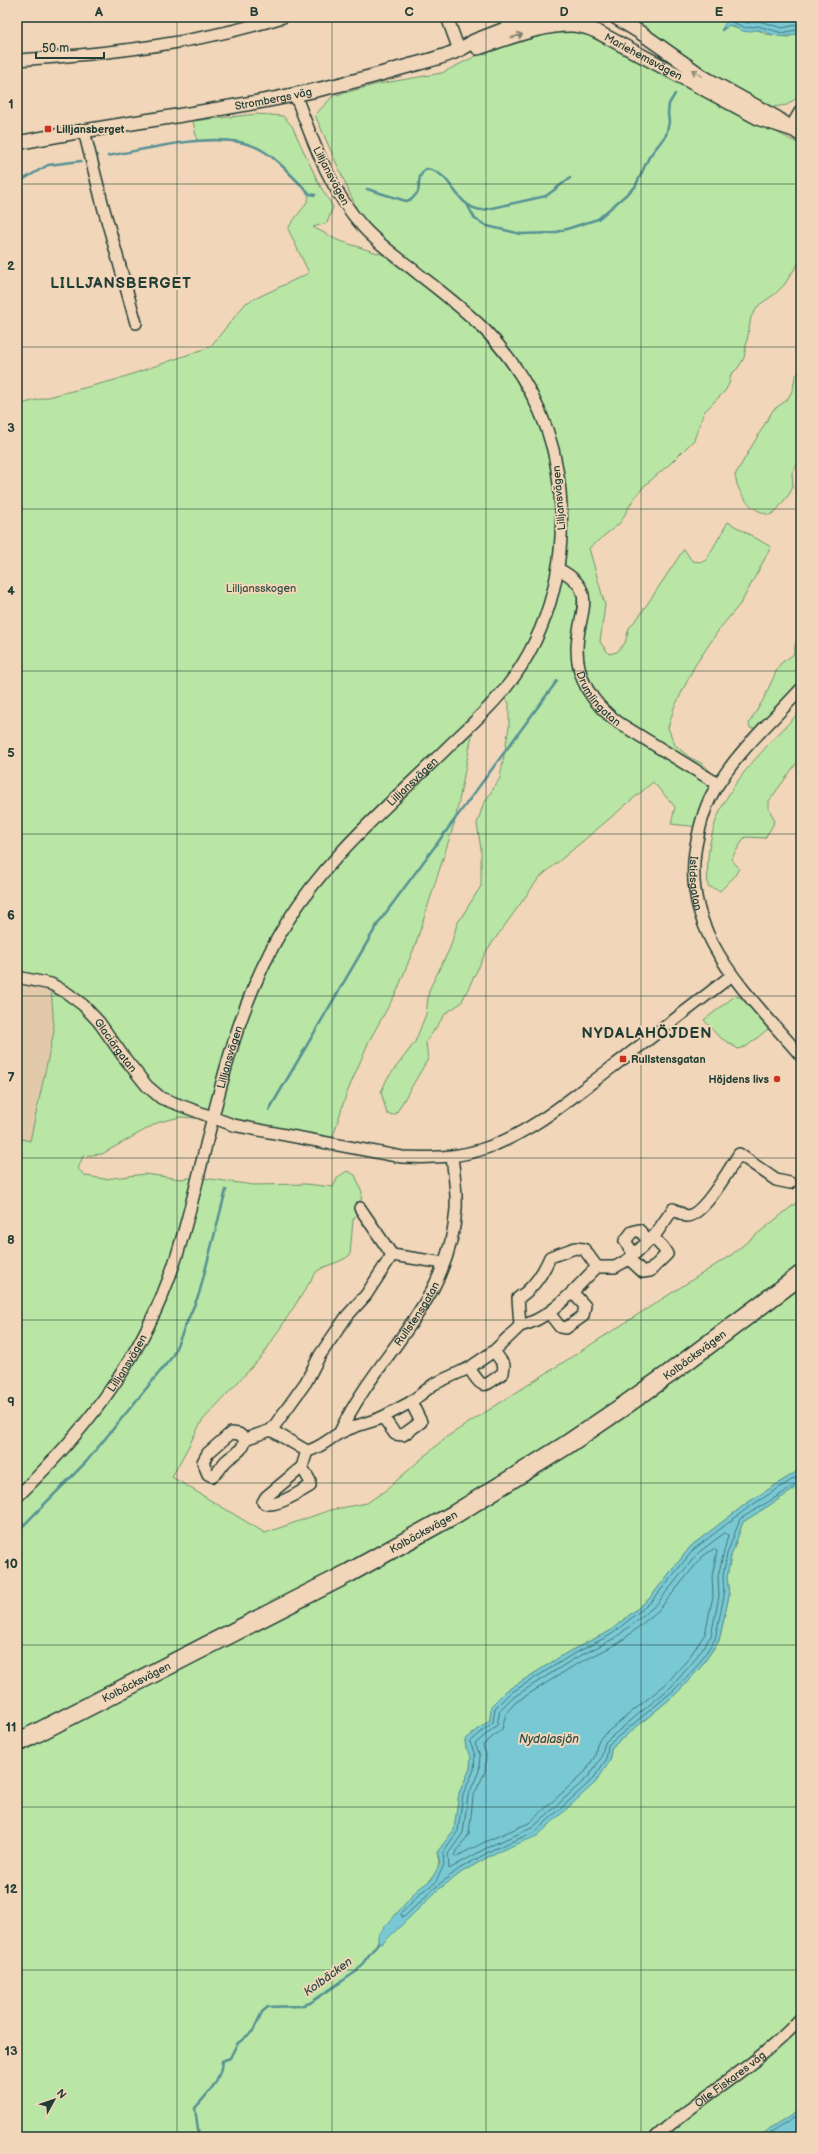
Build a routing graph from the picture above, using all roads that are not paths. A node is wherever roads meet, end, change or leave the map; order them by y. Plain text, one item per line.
1 (283, 17) edge
2 (447, 17) edge
3 (536, 17) edge
4 (615, 17) edge
5 (463, 48) junction
6 (17, 60) edge
7 (295, 94) junction
8 (801, 112) edge
9 (84, 131) junction
10 (796, 132) edge
11 (17, 143) edge
12 (136, 323) dead end
13 (558, 569) junction
14 (801, 689) edge
15 (718, 784) junction
16 (732, 975) junction
17 (17, 977) edge
18 (801, 1056) edge
19 (211, 1119) junction
20 (452, 1157) junction
21 (790, 1183) dead end
22 (360, 1208) dead end
23 (650, 1239) junction
24 (392, 1255) junction
25 (631, 1256) junction
26 (444, 1263) junction
27 (597, 1267) junction
28 (801, 1274) edge
29 (801, 1288) edge
30 (573, 1293) junction
31 (549, 1313) junction
32 (520, 1326) junction
33 (494, 1351) junction
34 (469, 1368) junction
35 (411, 1402) junction
36 (383, 1417) junction
37 (271, 1430) junction
38 (340, 1432) junction
39 (245, 1439) dead end
40 (307, 1451) junction
41 (302, 1467) dead end
42 (17, 1496) edge
43 (17, 1743) edge
44 (17, 1756) edge
45 (801, 2018) edge
46 (656, 2137) edge

1 - 6 street
2 - 5 street
3 - 5 street
10 -> 4 street, Mariehemsvägen
5 - 7 street, Strombergs väg
5 -> 10 street, Mariehemsvägen
7 - 9 street, Strombergs väg
7 - 13 street, Lilljansvägen
8 - 10 street
9 - 11 street, Strombergs väg
9 - 12 street
13 - 15 street, Drumlingatan
13 - 19 street, Lilljansvägen
14 - 15 street, Istidsgatan
15 - 16 street, Istidsgatan
16 - 18 street, Istidsgatan
16 - 20 street
17 - 19 street, Glaciärgatan
19 - 20 street
19 - 42 street, Lilljansvägen
20 - 26 street, Rullstensgatan
21 - 23 street
22 - 24 street
23 - 25 street
23 - 25 street
23 - 25 street
24 - 26 street
24 - 37 street
25 - 27 street
26 - 38 street, Rullstensgatan
27 - 30 street
27 - 32 street
28 - 43 highway, Kolbäcksvägen
29 - 44 highway, Kolbäcksvägen
30 - 31 street
30 - 31 street
31 - 32 street
32 - 33 street
33 - 34 street
33 - 34 street
34 - 35 street
35 - 36 street
35 - 36 street
36 - 38 street
37 - 39 street
37 - 40 street
38 - 40 street
40 - 41 street
45 - 46 street, Olle Fiskares väg

